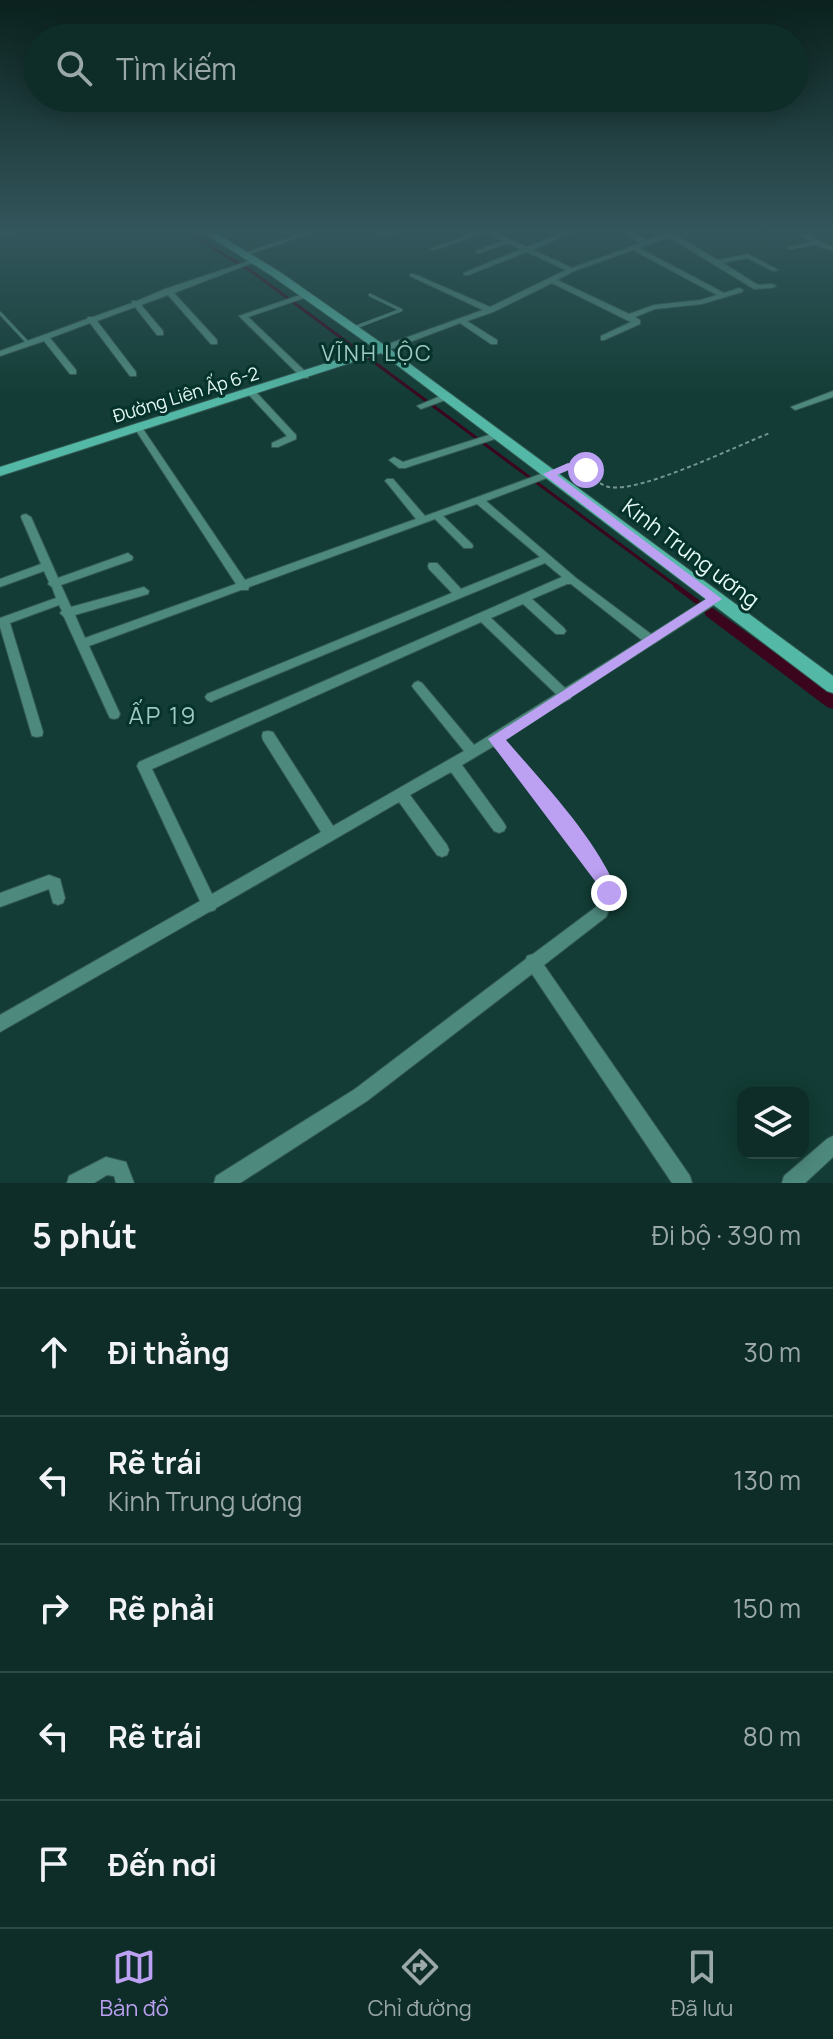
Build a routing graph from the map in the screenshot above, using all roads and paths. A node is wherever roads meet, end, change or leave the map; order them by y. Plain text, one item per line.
1 (175, 288) edge
2 (288, 288) edge
3 (441, 288) edge
4 (535, 288) edge
5 (569, 288) edge
6 (710, 288) edge
7 (739, 290) dead end
8 (168, 291) junction
9 (370, 295) dead end
10 (723, 295) junction
11 (301, 297) junction
12 (135, 303) junction
13 (490, 310) junction
14 (0, 313) edge
15 (629, 317) junction
16 (91, 319) junction
17 (460, 320) junction
18 (350, 329) junction
19 (160, 333) dead end
20 (45, 337) junction
21 (604, 338) dead end
22 (214, 342) dead end
23 (494, 342) dead end
24 (28, 343) junction
25 (378, 351) junction
26 (2, 353) edge
27 (13, 362) dead end
28 (73, 372) dead end
29 (133, 374) dead end
30 (305, 376) junction
31 (252, 393) junction
32 (833, 394) edge
33 (445, 397) junction
34 (421, 406) dead end
35 (795, 407) dead end
36 (139, 429) junction
37 (770, 433) dead end
38 (490, 437) junction
39 (275, 445) dead end
40 (394, 460) dead end
41 (0, 472) edge
42 (545, 476) junction
43 (390, 481) dead end
44 (479, 500) junction
45 (436, 515) junction
46 (26, 517) dead end
47 (423, 520) junction
48 (468, 546) dead end
49 (128, 557) dead end
50 (548, 558) junction
51 (46, 566) junction
52 (433, 566) dead end
53 (574, 581) junction
54 (0, 583) edge
55 (53, 584) junction
56 (244, 587) junction
57 (144, 591) dead end
58 (460, 594) junction
59 (524, 598) junction
60 (60, 601) junction
61 (706, 603) junction
62 (66, 613) junction
63 (482, 616) junction
64 (2, 622) edge
65 (560, 631) dead end
66 (650, 640) junction
67 (82, 644) junction
68 (418, 686) dead end
69 (833, 686) edge
70 (566, 696) junction
71 (211, 697) dead end
72 (114, 714) dead end
73 (37, 732) dead end
74 (268, 736) dead end
75 (495, 739) junction
76 (473, 753) junction
77 (453, 764) junction
78 (401, 794) junction
79 (499, 827) dead end
80 (331, 835) junction
81 (442, 850) dead end
82 (58, 898) dead end
83 (0, 900) edge
84 (210, 905) junction
85 (533, 962) junction
86 (0, 1024) edge
87 (833, 1145) edge
88 (76, 1183) edge
89 (125, 1183) edge
90 (223, 1183) edge
91 (683, 1183) edge
92 (791, 1183) edge

1 - 8 street
2 - 11 street, Kinh Trung ương
3 - 13 street
4 - 13 street
5 - 15 street
6 - 10 street
7 - 10 street
8 - 12 street
8 - 22 street
9 - 18 lane
10 - 15 street
11 - 18 street, Kinh Trung ương
11 - 30 street
12 - 16 street
12 - 19 street
13 - 17 street
14 - 24 lane
15 - 21 street
16 - 20 street
16 - 29 street
17 - 23 street
17 - 25 street
18 - 25 street, Kinh Trung ương
20 - 24 street
20 - 28 street
24 - 26 street
25 - 30 street, Đường Liên Ấp 6-2
25 - 33 street, Kinh Trung ương
26 - 27 street
30 - 31 street, Đường Liên Ấp 6-2
31 - 36 street, Đường Liên Ấp 6-2
31 - 39 street
32 - 35 street
33 - 34 street
33 - 38 street, Kinh Trung ương
36 - 41 street, Đường Liên Ấp 6-2
36 - 56 street
37 - 42 path
38 - 40 street
38 - 42 street, Kinh Trung ương
42 - 44 street
42 - 61 street, Kinh Trung ương
43 - 47 street
44 - 45 street
44 - 50 street
45 - 47 street
45 - 48 street
46 - 51 street
47 - 56 street
49 - 55 street
50 - 53 street
50 - 58 street
51 - 54 street
51 - 55 street
52 - 58 street
53 - 59 street
53 - 66 street
55 - 60 street
56 - 67 street
57 - 62 street
58 - 71 street
59 - 63 street
59 - 65 street
60 - 62 street
60 - 64 street
61 - 66 street
61 - 69 street, Kinh Trung ương
62 - 67 street
63 - 70 street
63 - 84 street
64 - 73 street
66 - 70 street
67 - 72 street
68 - 76 street
70 - 75 street
74 - 80 street
75 - 76 street
75 - 85 street
76 - 77 street
77 - 78 street
77 - 79 street
78 - 80 street
78 - 81 street
80 - 84 street
82 - 83 street
84 - 86 street
85 - 90 street
85 - 91 street
87 - 92 street
88 - 89 street

